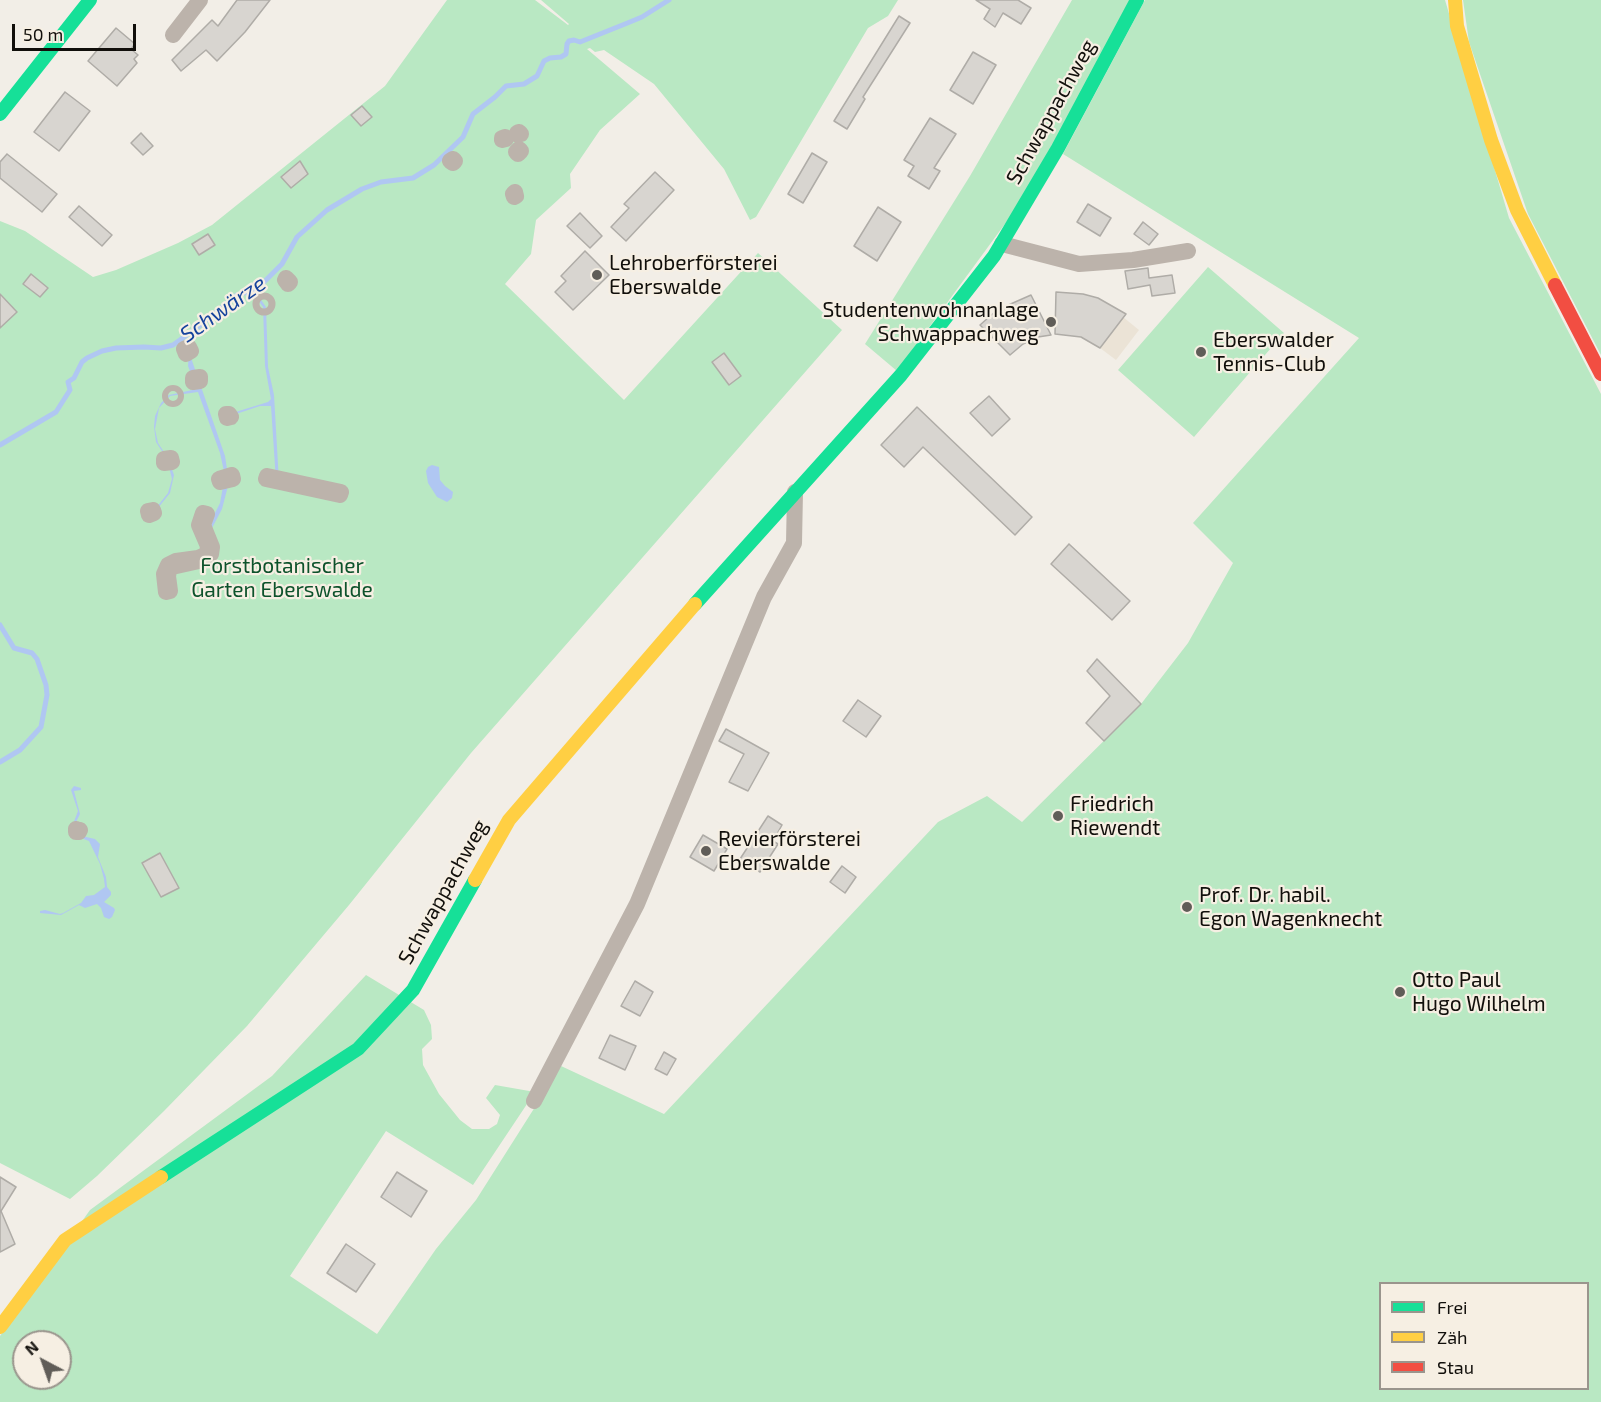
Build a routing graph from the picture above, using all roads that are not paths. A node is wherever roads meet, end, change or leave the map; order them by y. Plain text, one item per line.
1 (90, 0) edge
2 (200, 0) edge
3 (1137, 0) edge
4 (1455, 0) edge
5 (173, 34) dead end
6 (0, 114) edge
7 (1002, 244) junction
8 (1188, 251) dead end
9 (1601, 374) edge
10 (795, 492) junction
11 (166, 592) joint
12 (534, 1101) dead end
13 (0, 1327) edge

1 - 6 street
2 - 5 street
3 - 7 street, Schwappachweg
4 - 9 street
7 - 8 street
7 - 10 street, Schwappachweg
10 - 12 street
10 - 13 street, Schwappachweg
11 - 11 street

